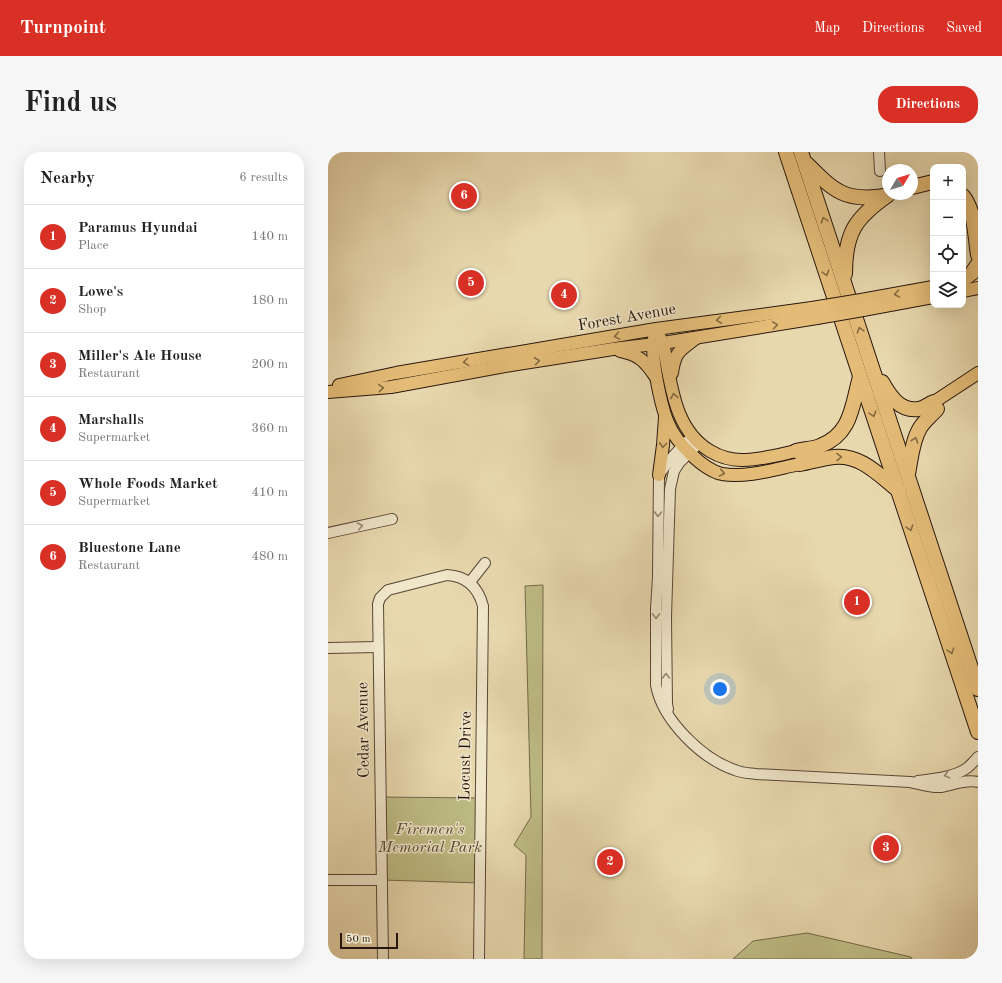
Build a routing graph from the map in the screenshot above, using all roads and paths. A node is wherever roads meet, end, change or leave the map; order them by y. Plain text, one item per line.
1 (786, 152) edge
2 (879, 152) edge
3 (803, 156) edge
4 (880, 171) dead end
5 (930, 183) edge
6 (918, 186) edge
7 (882, 196) edge
8 (883, 200) edge
9 (966, 200) edge
10 (978, 255) edge
11 (978, 264) edge
12 (966, 278) edge
13 (978, 279) edge
14 (966, 281) edge
15 (845, 284) junction
16 (930, 288) edge
17 (978, 288) edge
18 (966, 290) edge
19 (930, 297) edge
20 (862, 305) junction
21 (814, 313) junction
22 (656, 329) junction
23 (698, 338) junction
24 (658, 344) junction
25 (613, 349) junction
26 (872, 367) junction
27 (978, 373) edge
28 (860, 377) junction
29 (657, 379) junction
30 (670, 380) junction
31 (978, 382) edge
32 (328, 387) edge
33 (328, 392) edge
34 (936, 405) junction
35 (665, 414) junction
36 (696, 440) junction
37 (686, 449) junction
38 (798, 458) junction
39 (659, 475) junction
40 (908, 477) junction
41 (898, 490) junction
42 (392, 519) dead end
43 (328, 533) edge
44 (485, 563) dead end
45 (470, 582) junction
46 (378, 647) junction
47 (328, 648) edge
48 (978, 689) edge
49 (669, 715) junction
50 (978, 732) edge
51 (978, 756) edge
52 (910, 782) junction
53 (978, 782) edge
54 (328, 880) edge
55 (382, 880) junction
56 (383, 959) edge
57 (479, 959) edge

1 -> 28 highway
2 - 4 street
3 - 7 highway
15 -> 3 highway
5 - 6 highway
8 - 15 highway
9 - 10 highway
11 - 12 highway
13 - 14 main road
26 -> 15 highway
16 -> 20 main road, Forest Avenue
17 - 18 main road
19 - 20 main road, Forest Avenue
20 - 21 main road, Forest Avenue, bridge
21 -> 22 main road, Forest Avenue
23 -> 21 main road, Forest Avenue
22 - 24 main road
22 -> 32 main road, Forest Avenue
23 - 24 main road, Forest Avenue
23 - 30 main road
24 - 25 main road, Forest Avenue
24 - 29 main road
24 - 30 main road
25 - 29 main road
33 -> 25 main road, Forest Avenue
26 - 34 highway
26 - 40 highway
27 - 34 main road
28 - 38 highway
28 -> 41 highway
29 - 35 main road
36 -> 30 main road
31 - 34 main road
40 -> 34 highway
35 - 37 main road
35 -> 39 main road
36 - 37 street
36 - 38 main road
37 -> 38 main road
37 - 39 street
49 -> 37 street
38 -> 41 highway
39 -> 49 street
40 - 48 highway
41 -> 50 highway
43 -> 42 street
44 - 45 street
45 - 46 street, Cedar Avenue
45 - 57 street, Locust Drive
46 - 47 street
46 - 55 street, Cedar Avenue
49 - 52 street
51 -> 52 street
52 - 53 street
54 - 55 street
55 - 56 street, Cedar Avenue

